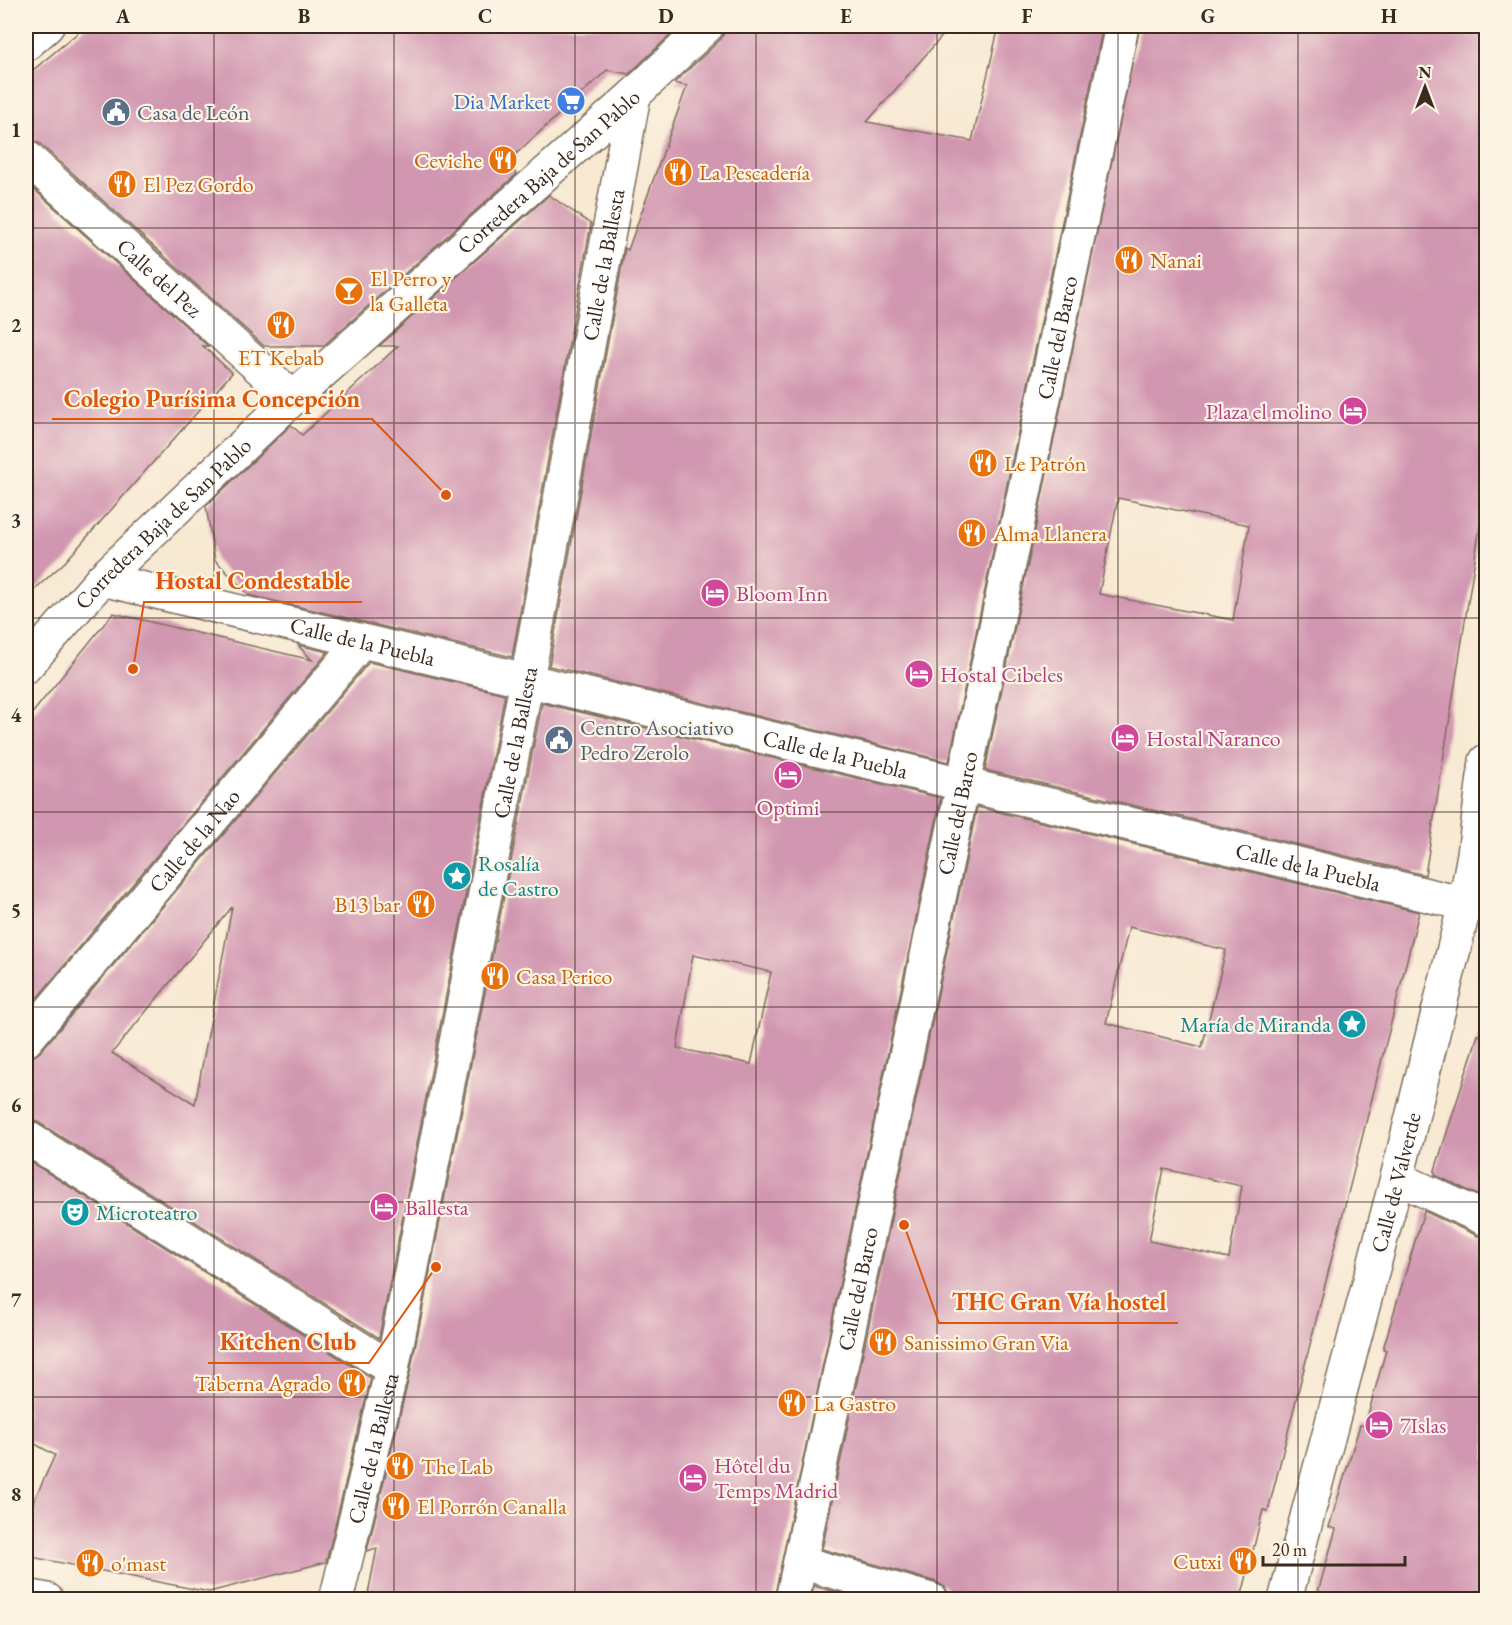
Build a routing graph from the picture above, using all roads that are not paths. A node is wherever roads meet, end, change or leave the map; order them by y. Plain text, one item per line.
1 (47, 26) edge
2 (707, 26) edge
3 (1122, 26) edge
4 (26, 44) edge
5 (634, 95) junction
6 (26, 157) edge
7 (292, 398) junction
8 (102, 579) junction
9 (362, 641) junction
10 (26, 666) edge
11 (527, 680) junction
12 (1486, 761) edge
13 (963, 783) junction
14 (1465, 904) junction
15 (26, 1040) edge
16 (26, 1137) edge
17 (1397, 1178) junction
18 (1486, 1219) edge
19 (392, 1369) junction
20 (800, 1562) junction
21 (26, 1596) edge
22 (47, 1599) edge
23 (336, 1599) edge
24 (792, 1599) edge
25 (931, 1599) edge
26 (1285, 1599) edge

1 - 4 street
2 - 5 street, Corredera Baja de San Pablo
3 - 13 street, Calle del Barco
5 - 7 street, Corredera Baja de San Pablo
5 - 11 street, Calle de la Ballesta
6 - 7 street, Calle del Pez
7 - 8 street, Corredera Baja de San Pablo
8 - 9 street, Calle de la Puebla
8 - 10 street, Corredera Baja de San Pablo
9 - 11 street, Calle de la Puebla
9 - 15 street, Calle de la Nao
11 - 13 street, Calle de la Puebla
11 - 19 street, Calle de la Ballesta
12 - 14 street, Calle de Valverde
13 - 14 street, Calle de la Puebla
13 - 20 street, Calle del Barco
14 - 17 street, Calle de Valverde
16 - 19 street
17 - 18 street
17 - 26 street, Calle de Valverde
19 - 23 street, Calle de la Ballesta
20 - 24 street, Calle del Barco
20 - 25 street
21 - 22 street

